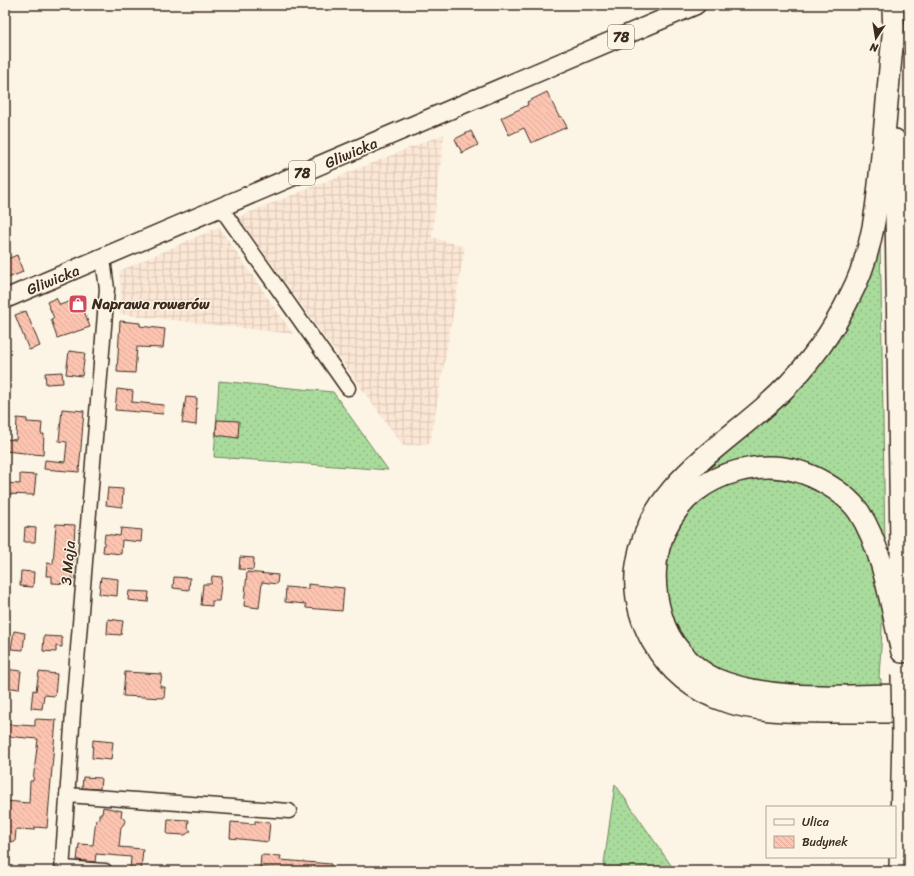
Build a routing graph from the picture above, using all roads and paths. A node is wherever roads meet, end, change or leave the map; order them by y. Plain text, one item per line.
1 (696, 5) edge
2 (893, 5) edge
3 (894, 26) junction
4 (221, 208) junction
5 (103, 259) junction
6 (5, 299) edge
7 (348, 388) dead end
8 (902, 652) junction
9 (909, 695) edge
10 (909, 712) edge
11 (68, 796) junction
12 (289, 812) dead end
13 (63, 870) edge
14 (105, 871) edge
15 (900, 871) edge

1 - 4 main road, Gliwicka / 78
2 - 3 highway
3 - 8 highway
3 - 10 highway
4 - 5 main road, Gliwicka / 78
4 - 7 street
5 - 6 main road, Gliwicka / 78
5 - 11 street, 3 Maja
8 - 9 highway
8 - 15 highway, bridge
11 - 12 street
11 - 13 street, 3 Maja
13 - 14 street

